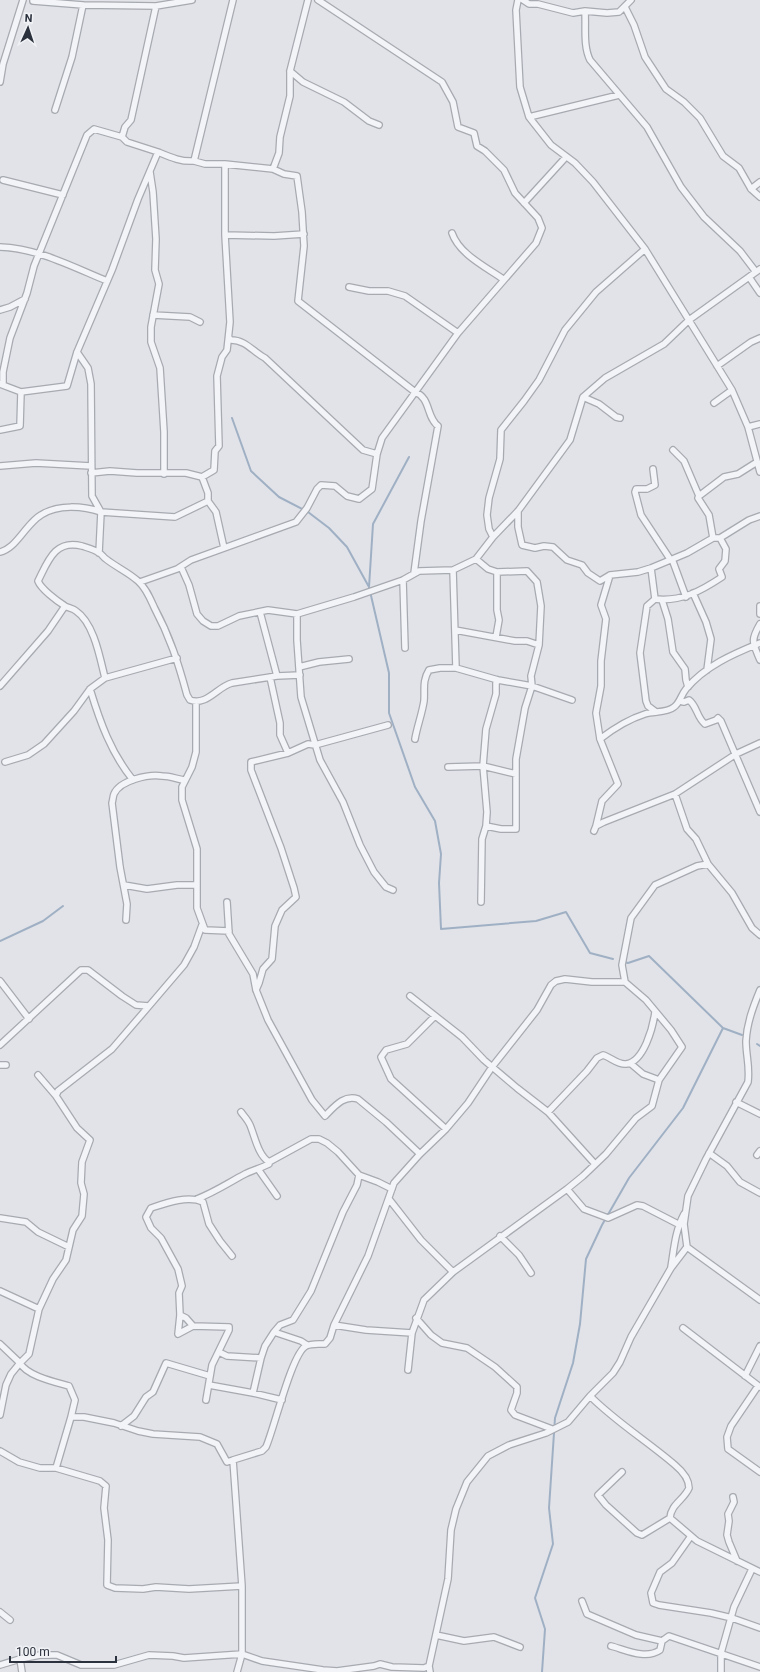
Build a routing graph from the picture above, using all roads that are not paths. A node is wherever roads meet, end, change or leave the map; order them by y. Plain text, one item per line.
1 (23, 0) edge
2 (33, 0) edge
3 (192, 0) edge
4 (233, 0) edge
5 (308, 0) edge
6 (318, 0) edge
7 (518, 0) edge
8 (524, 0) edge
9 (631, 0) edge
10 (176, 1) edge
11 (83, 5) junction
12 (156, 6) junction
13 (625, 7) junction
14 (586, 11) junction
15 (290, 71) junction
16 (0, 82) edge
17 (619, 95) junction
18 (55, 110) dead end
19 (529, 117) junction
20 (379, 125) dead end
21 (122, 137) junction
22 (158, 152) junction
23 (566, 157) junction
24 (194, 161) junction
25 (225, 164) junction
26 (273, 169) junction
27 (150, 172) junction
28 (3, 180) dead end
29 (760, 182) edge
30 (751, 189) junction
31 (63, 195) junction
32 (760, 197) edge
33 (524, 203) junction
34 (452, 233) dead end
35 (304, 234) junction
36 (225, 235) junction
37 (0, 247) edge
38 (645, 249) junction
39 (40, 254) junction
40 (758, 270) edge
41 (749, 277) junction
42 (503, 279) junction
43 (107, 281) junction
44 (349, 287) dead end
45 (760, 293) edge
46 (25, 299) junction
47 (0, 310) edge
48 (153, 315) junction
49 (689, 320) junction
50 (200, 322) dead end
51 (458, 333) junction
52 (229, 338) junction
53 (760, 338) edge
54 (77, 352) junction
55 (717, 366) junction
56 (2, 384) edge
57 (732, 390) junction
58 (21, 392) junction
59 (415, 392) junction
60 (583, 397) junction
61 (714, 403) dead end
62 (620, 418) dead end
63 (760, 424) edge
64 (748, 427) junction
65 (0, 430) edge
66 (673, 450) dead end
67 (377, 454) junction
68 (757, 462) junction
69 (0, 466) edge
70 (91, 466) junction
71 (653, 469) dead end
72 (760, 472) edge
73 (91, 473) junction
74 (164, 474) junction
75 (202, 477) junction
76 (699, 496) junction
77 (208, 501) junction
78 (518, 511) junction
79 (101, 512) junction
80 (760, 516) edge
81 (493, 537) junction
82 (713, 538) junction
83 (720, 538) junction
84 (224, 548) junction
85 (0, 552) edge
86 (99, 553) junction
87 (476, 559) junction
88 (671, 559) junction
89 (181, 567) junction
90 (651, 568) junction
91 (453, 570) junction
92 (497, 572) junction
93 (414, 574) junction
94 (610, 575) junction
95 (403, 580) junction
96 (140, 582) junction
97 (693, 593) junction
98 (686, 596) junction
99 (655, 599) junction
100 (662, 600) junction
101 (65, 606) junction
102 (760, 606) edge
103 (260, 612) junction
104 (297, 614) junction
105 (760, 614) edge
106 (760, 624) edge
107 (455, 630) junction
108 (496, 637) junction
109 (760, 643) edge
110 (539, 645) junction
111 (753, 646) junction
112 (405, 648) dead end
113 (177, 658) junction
114 (349, 659) dead end
115 (760, 660) edge
116 (299, 667) junction
117 (456, 668) junction
118 (707, 670) junction
119 (300, 675) junction
120 (277, 676) junction
121 (270, 677) junction
122 (105, 678) junction
123 (498, 680) junction
124 (0, 686) edge
125 (532, 686) junction
126 (688, 687) junction
127 (90, 689) junction
128 (572, 700) dead end
129 (680, 701) junction
130 (196, 702) junction
131 (656, 712) junction
132 (388, 725) dead end
133 (415, 739) dead end
134 (600, 739) junction
135 (760, 743) edge
136 (315, 745) junction
137 (288, 753) junction
138 (736, 754) junction
139 (5, 762) dead end
140 (483, 766) junction
141 (448, 768) dead end
142 (516, 774) junction
143 (133, 780) junction
144 (184, 780) junction
145 (675, 794) junction
146 (760, 812) edge
147 (486, 826) junction
148 (708, 864) junction
149 (124, 885) junction
150 (197, 885) junction
151 (393, 890) dead end
152 (227, 902) dead end
153 (481, 902) dead end
154 (126, 920) dead end
155 (202, 925) junction
156 (229, 931) junction
157 (760, 935) edge
158 (0, 981) edge
159 (625, 982) junction
160 (256, 990) junction
161 (760, 990) edge
162 (410, 996) dead end
163 (149, 1006) junction
164 (655, 1012) junction
165 (435, 1016) junction
166 (28, 1019) junction
167 (0, 1045) edge
168 (630, 1063) junction
169 (492, 1067) junction
170 (38, 1075) dead end
171 (659, 1080) junction
172 (56, 1096) junction
173 (736, 1102) junction
174 (241, 1112) dead end
175 (548, 1112) junction
176 (760, 1114) edge
177 (446, 1129) junction
178 (709, 1153) junction
179 (420, 1154) junction
180 (270, 1162) junction
181 (595, 1164) junction
182 (258, 1170) junction
183 (359, 1175) junction
184 (392, 1189) junction
185 (567, 1189) junction
186 (760, 1193) edge
187 (277, 1196) dead end
188 (196, 1199) junction
189 (389, 1199) junction
190 (686, 1210) junction
191 (0, 1218) edge
192 (678, 1224) junction
193 (500, 1236) junction
194 (69, 1247) junction
195 (687, 1247) junction
196 (232, 1256) dead end
197 (671, 1268) junction
198 (453, 1272) junction
199 (531, 1273) dead end
200 (0, 1291) edge
201 (760, 1291) edge
202 (759, 1299) edge
203 (39, 1309) junction
204 (180, 1315) junction
205 (416, 1318) junction
206 (334, 1325) junction
207 (194, 1326) junction
208 (683, 1328) dead end
209 (274, 1332) junction
210 (412, 1333) junction
211 (0, 1344) edge
212 (307, 1346) junction
213 (760, 1346) edge
214 (219, 1352) junction
215 (261, 1358) junction
216 (20, 1363) junction
217 (408, 1370) dead end
218 (210, 1376) junction
219 (746, 1376) junction
220 (209, 1385) junction
221 (759, 1386) edge
222 (253, 1394) junction
223 (590, 1396) junction
224 (206, 1400) dead end
225 (282, 1400) junction
226 (0, 1415) edge
227 (71, 1417) junction
228 (122, 1426) junction
229 (552, 1430) junction
230 (0, 1451) edge
231 (233, 1460) junction
232 (56, 1468) junction
233 (622, 1472) dead end
234 (760, 1472) edge
235 (733, 1496) dead end
236 (670, 1518) junction
237 (691, 1536) junction
238 (738, 1561) junction
239 (752, 1568) junction
240 (760, 1572) edge
241 (242, 1586) junction
242 (582, 1601) dead end
243 (0, 1612) edge
244 (732, 1618) junction
245 (10, 1620) dead end
246 (760, 1628) edge
247 (436, 1635) junction
248 (662, 1641) junction
249 (611, 1646) dead end
250 (520, 1647) dead end
251 (242, 1654) junction
252 (721, 1654) junction
253 (20, 1659) junction
254 (0, 1666) edge
255 (760, 1667) edge
256 (393, 1669) edge
257 (430, 1669) edge
258 (309, 1670) edge
259 (356, 1670) edge
260 (22, 1672) edge
261 (237, 1672) edge
262 (721, 1672) edge

1 - 16 street
2 - 11 street
3 - 10 street
4 - 24 street
5 - 15 street
6 - 33 street
7 - 19 street
8 - 14 street
9 - 13 street
10 - 12 street
11 - 12 street
11 - 18 street
12 - 21 street
13 - 14 street
13 - 30 street
14 - 17 street
15 - 20 street
15 - 26 street
17 - 19 street
17 - 40 street
19 - 23 street
21 - 22 street
21 - 31 street
22 - 24 street
22 - 27 street
23 - 33 street
23 - 38 street
24 - 25 street
25 - 26 street
25 - 36 street
26 - 35 street
27 - 43 street
27 - 48 street
28 - 31 street
29 - 30 street
30 - 32 street
31 - 39 street
33 - 42 street
34 - 42 street
35 - 36 street
35 - 59 street
36 - 52 street
37 - 39 street
38 - 49 street
38 - 81 street
39 - 43 street
39 - 46 street
40 - 41 street
41 - 45 street
41 - 49 street
42 - 51 street
43 - 54 street
44 - 51 street
46 - 47 street
46 - 56 street
48 - 50 street
48 - 74 street
49 - 55 street
49 - 60 street
51 - 59 street
52 - 67 street
52 - 75 street
53 - 55 street
54 - 58 street
54 - 70 street
55 - 57 street
56 - 58 street
57 - 61 street
57 - 64 street
58 - 65 street
59 - 67 street
59 - 93 street
60 - 62 street
60 - 78 street
63 - 64 street
64 - 68 street
66 - 76 street
67 - 84 street
68 - 72 street
68 - 76 street
69 - 70 street
70 - 73 street
71 - 88 street
73 - 74 street
73 - 79 street
74 - 75 street
75 - 77 street
76 - 82 street
77 - 79 street
77 - 84 street
78 - 81 street
78 - 94 street
79 - 85 street
79 - 86 street
80 - 83 street
81 - 87 street
82 - 83 street
82 - 88 street
83 - 97 street
84 - 89 street
86 - 96 street
86 - 101 street
87 - 91 street
87 - 92 street
88 - 90 street
88 - 98 street
89 - 96 street
89 - 103 street
90 - 94 street
90 - 99 street
91 - 93 street
91 - 107 street
92 - 108 street
92 - 110 street
93 - 95 street
94 - 134 street
95 - 104 street
95 - 112 street
96 - 113 street
97 - 98 street
97 - 118 street
98 - 100 street
99 - 100 street
99 - 131 street
100 - 126 street
101 - 122 street
101 - 124 street
102 - 105 street
103 - 104 street
103 - 120 street
104 - 116 street
106 - 111 street
107 - 108 street
107 - 117 street
108 - 110 street
109 - 111 street
110 - 125 street
111 - 115 street
111 - 118 street
113 - 122 street
113 - 130 street
114 - 116 street
116 - 119 street
117 - 123 street
117 - 133 street
118 - 126 street
119 - 120 street
119 - 136 street
120 - 121 street
121 - 130 street
121 - 137 street
122 - 127 street
123 - 125 street
123 - 140 street
125 - 128 street
125 - 142 street
126 - 129 street
127 - 139 street
127 - 143 street
129 - 131 street
129 - 138 street
130 - 144 street
131 - 134 street
132 - 136 street
134 - 145 street
135 - 138 street
136 - 137 street
136 - 151 street
137 - 160 street
138 - 145 street
138 - 146 street
140 - 141 street
140 - 142 street
140 - 147 street
142 - 147 street
143 - 144 street
143 - 149 street
144 - 150 street
145 - 148 street
147 - 153 street
148 - 157 street
148 - 159 street
149 - 150 street
149 - 154 street
150 - 155 street
152 - 156 street
155 - 156 street
155 - 163 street
156 - 160 street
158 - 166 street
159 - 164 street
159 - 169 street
160 - 179 street
161 - 173 street
162 - 165 street
163 - 166 street
163 - 172 street
164 - 168 street
164 - 171 street
165 - 169 street
165 - 177 street
166 - 167 street
168 - 171 street
168 - 175 street
169 - 175 street
169 - 177 street
170 - 172 street
171 - 181 street
172 - 194 street
173 - 176 street
173 - 178 street
174 - 180 street
175 - 181 street
177 - 179 street
178 - 186 street
178 - 190 street
179 - 184 street
180 - 182 street
180 - 183 street
181 - 185 street
182 - 187 street
182 - 188 street
183 - 184 street
183 - 209 street
184 - 189 street
185 - 192 street
185 - 193 street
188 - 196 street
188 - 204 street
189 - 198 street
189 - 206 street
190 - 192 street
190 - 195 street
191 - 194 street
192 - 197 street
193 - 198 street
193 - 199 street
194 - 203 street
195 - 197 street
195 - 202 street
197 - 223 street
198 - 205 street
200 - 203 street
201 - 202 street
203 - 216 street
204 - 207 street
204 - 207 street
205 - 210 street
205 - 229 street
206 - 210 street
206 - 212 street
207 - 214 street
208 - 219 street
209 - 212 street
209 - 215 street
210 - 217 street
211 - 216 street
212 - 225 street
213 - 219 street
214 - 215 street
214 - 218 street
215 - 222 street
216 - 226 street
216 - 227 street
218 - 220 street
218 - 228 street
219 - 221 street
220 - 222 street
220 - 224 street
221 - 234 street
222 - 225 street
223 - 229 street
223 - 236 street
225 - 231 street
227 - 228 street
227 - 232 street
228 - 231 street
229 - 247 street
230 - 232 street
231 - 241 street
232 - 241 street
233 - 236 street
235 - 238 street
236 - 237 street
237 - 238 street
237 - 244 street
238 - 239 street
239 - 240 street
239 - 244 street
241 - 251 street
242 - 248 street
243 - 245 street
244 - 246 street
244 - 252 street
247 - 250 street
247 - 257 street
248 - 249 street
248 - 252 street
251 - 253 street
251 - 258 street
251 - 261 street
252 - 255 street
252 - 262 street
253 - 254 street
253 - 260 street
256 - 257 street
256 - 259 street
258 - 259 street

